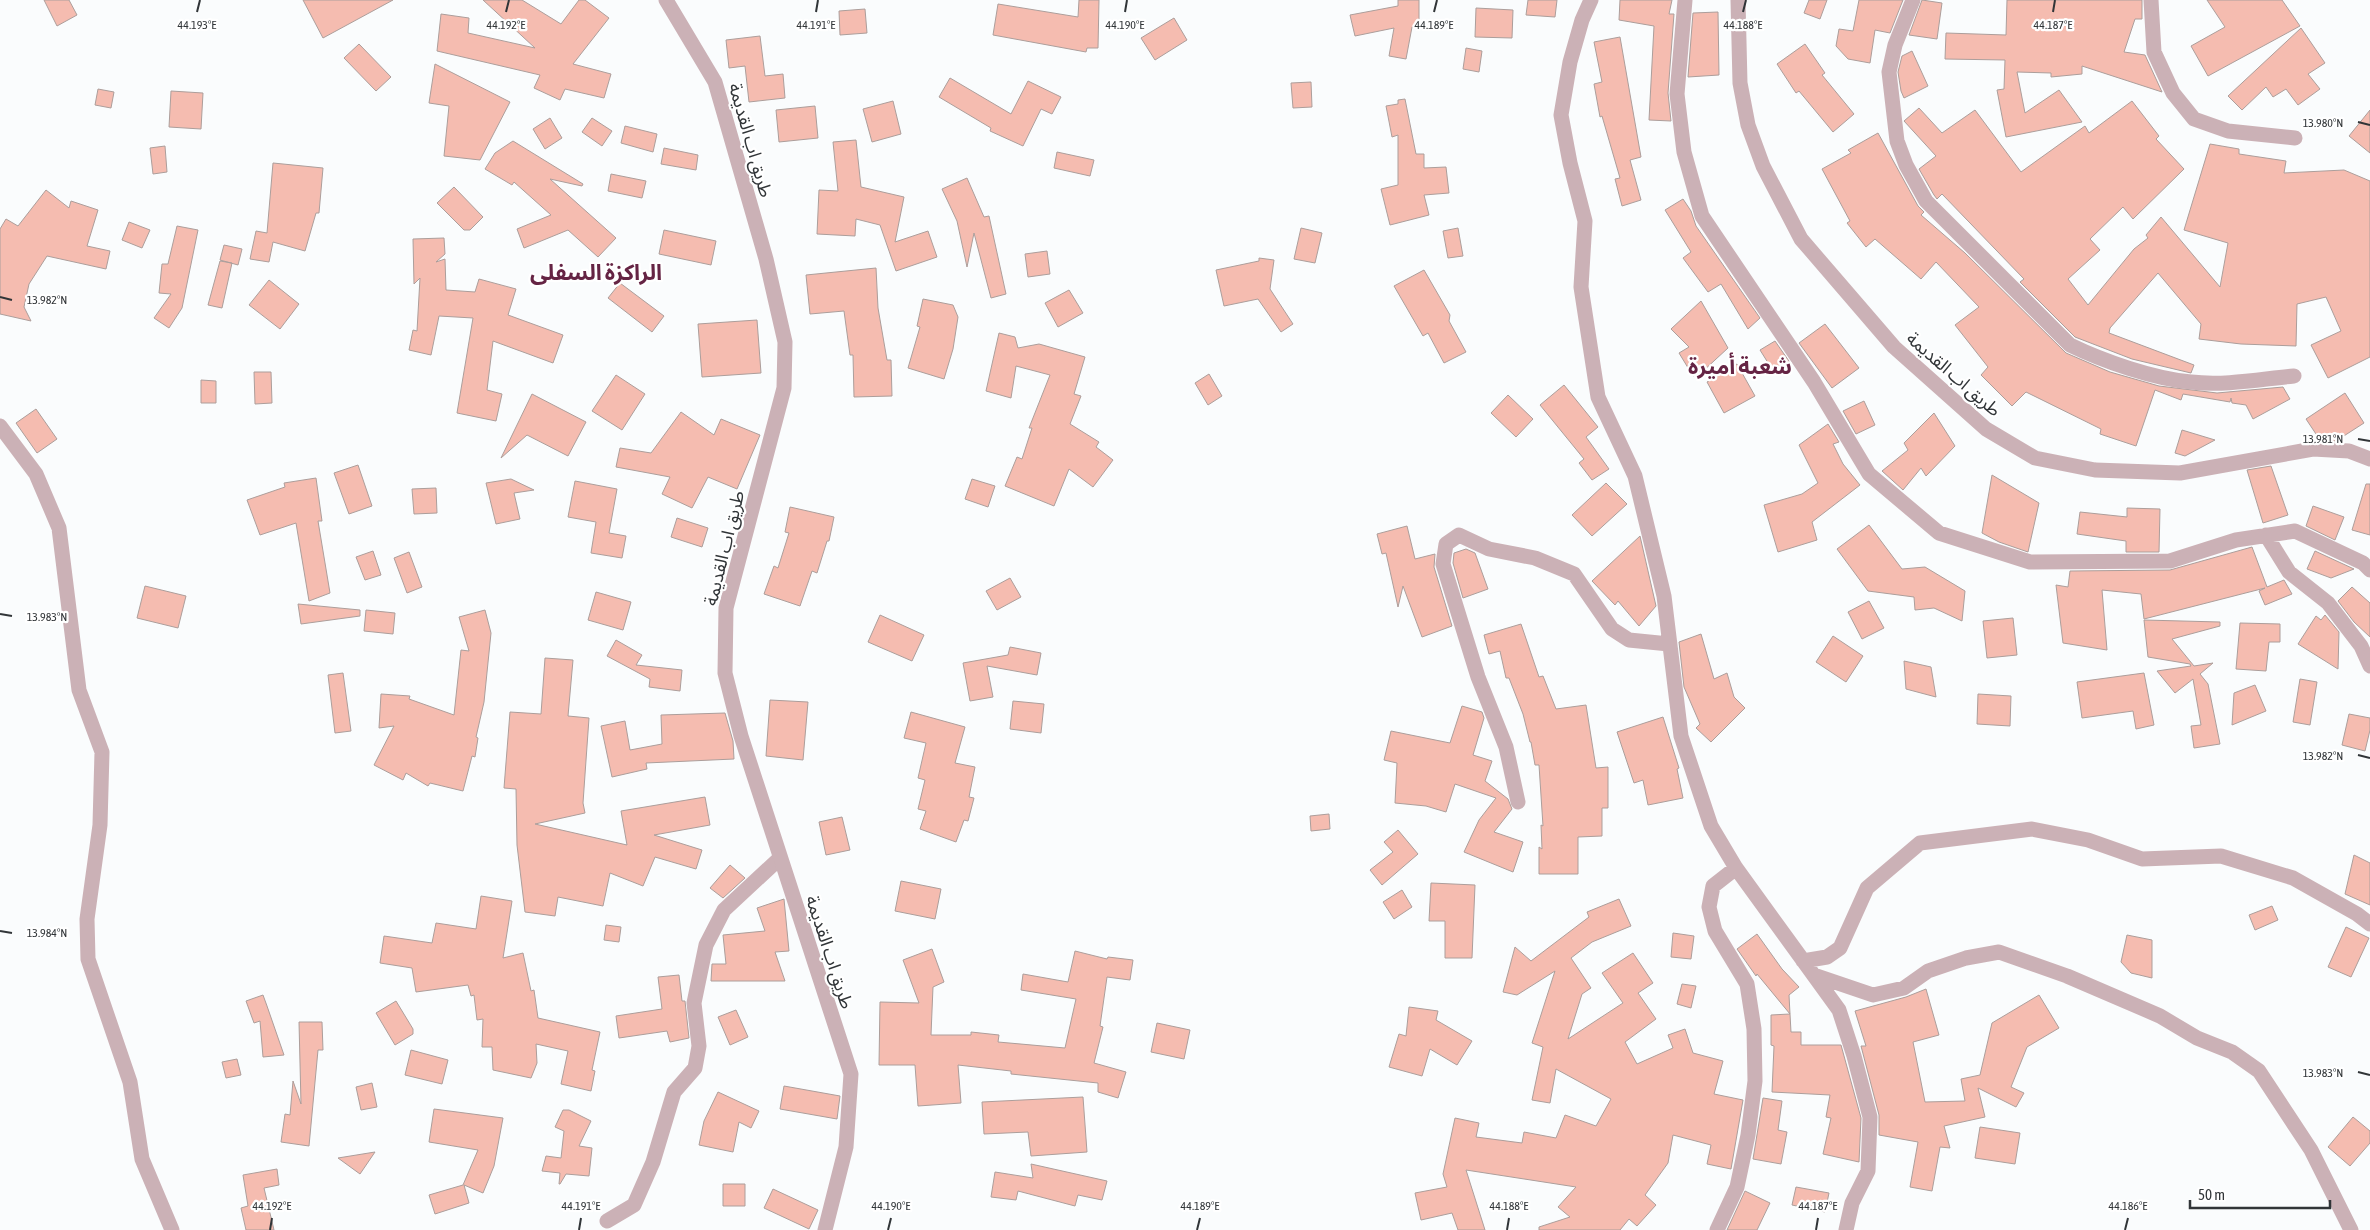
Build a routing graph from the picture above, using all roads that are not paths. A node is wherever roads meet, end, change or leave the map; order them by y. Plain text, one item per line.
1 (666, 0) edge
2 (1591, 0) edge
3 (1684, 0) edge
4 (1738, 0) edge
5 (1913, 0) edge
6 (2150, 0) edge
7 (2295, 138) dead end
8 (2294, 376) dead end
9 (0, 426) edge
10 (2370, 460) edge
11 (2266, 535) junction
12 (2370, 570) edge
13 (1669, 644) junction
14 (2370, 666) edge
15 (1518, 802) dead end
16 (780, 858) junction
17 (1736, 868) junction
18 (2370, 924) edge
19 (1803, 960) junction
20 (1814, 975) junction
21 (607, 1221) dead end
22 (172, 1230) edge
23 (825, 1230) edge
24 (1717, 1230) edge
25 (1846, 1230) edge
26 (2351, 1230) edge

1 - 16 street, طريق اب القديمة
2 - 13 street
3 - 11 street
4 - 10 street, طريق اب القديمة
5 - 8 street
6 - 7 street
9 - 22 street
11 - 12 street
11 - 14 street
13 - 15 street
13 - 17 street
16 - 21 street
16 - 23 street, طريق اب القديمة
17 - 19 street
17 - 24 street
18 - 19 street
19 - 20 street
20 - 25 street
20 - 26 street

